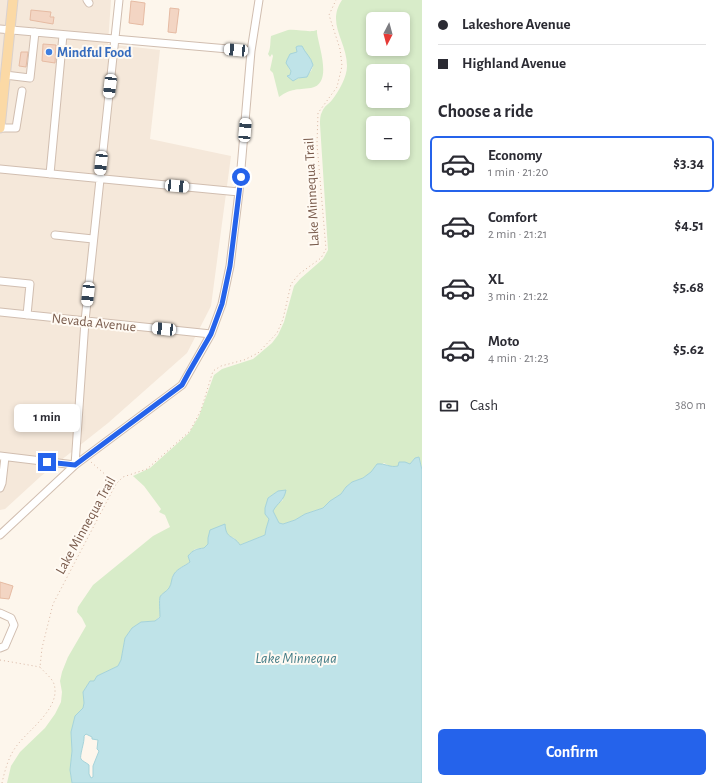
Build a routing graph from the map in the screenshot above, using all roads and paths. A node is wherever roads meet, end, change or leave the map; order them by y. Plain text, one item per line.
1 (13, 0) edge
2 (119, 0) edge
3 (259, 0) edge
4 (336, 0) edge
5 (0, 29) edge
6 (10, 30) junction
7 (35, 32) junction
8 (64, 35) junction
9 (115, 39) junction
10 (251, 51) junction
11 (5, 75) junction
12 (22, 91) dead end
13 (1, 113) edge
14 (0, 128) edge
15 (0, 169) edge
16 (50, 174) junction
17 (99, 178) junction
18 (239, 192) junction
19 (55, 235) dead end
20 (93, 239) junction
21 (0, 281) edge
22 (0, 312) edge
23 (26, 315) junction
24 (85, 321) junction
25 (211, 334) junction
26 (2, 456) edge
27 (85, 457) junction
28 (75, 465) junction
29 (116, 484) junction
30 (0, 488) edge
31 (0, 535) edge
32 (0, 614) edge
33 (0, 648) edge
34 (0, 660) edge
35 (40, 667) junction
36 (2, 783) edge

1 - 6 main road
2 - 9 street
3 - 10 street
4 - 29 path, Lake Minnequa Trail
5 - 6 street
6 - 7 street
6 - 11 main road
7 - 8 street
7 - 11 street
8 - 9 street
8 - 16 street
9 - 10 street
9 - 17 street
10 - 18 street
11 - 13 main road
12 - 14 street
13 - 14 main road
15 - 16 street
16 - 17 street
17 - 18 street
17 - 20 street
18 - 25 street
19 - 20 street
20 - 24 street
21 - 23 street
22 - 23 street, Nevada Avenue
23 - 24 street, Nevada Avenue
24 - 25 street, Nevada Avenue
24 - 28 street
25 - 27 street
26 - 28 street
26 - 30 street
27 - 28 street
27 - 29 path
28 - 31 street
29 - 35 path, Lake Minnequa Trail
32 - 33 street
34 - 35 path
35 - 36 path

